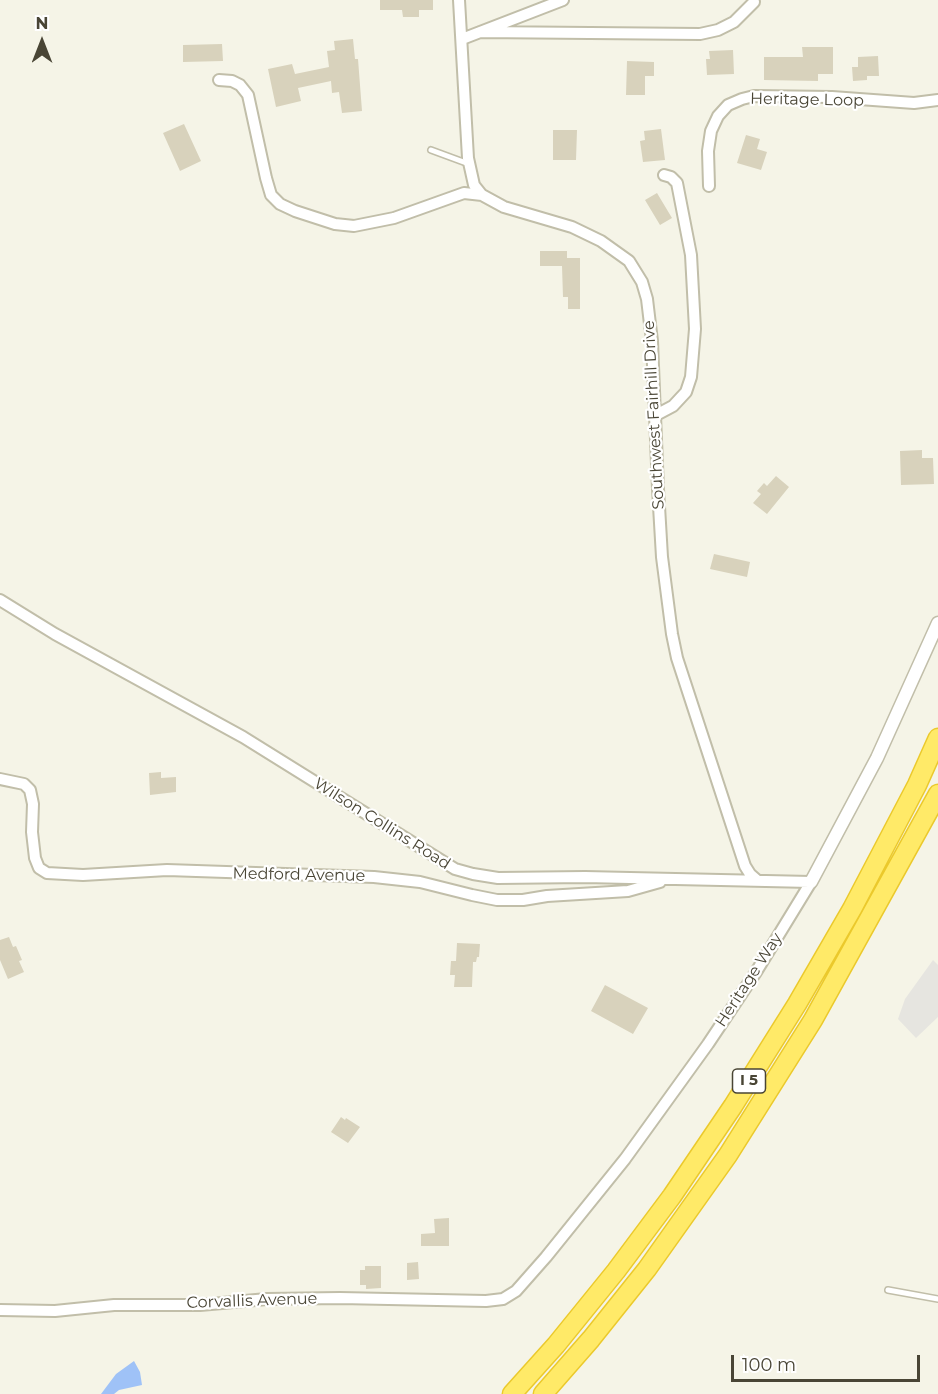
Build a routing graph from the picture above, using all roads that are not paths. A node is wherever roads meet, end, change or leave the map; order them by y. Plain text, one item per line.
1 (459, 0) edge
2 (563, 0) edge
3 (754, 3) dead end
4 (480, 32) junction
5 (462, 39) junction
6 (219, 80) dead end
7 (938, 100) edge
8 (431, 150) dead end
9 (469, 164) junction
10 (664, 175) dead end
11 (708, 186) dead end
12 (482, 195) junction
13 (656, 416) junction
14 (0, 600) edge
15 (938, 623) edge
16 (938, 738) edge
17 (0, 779) edge
18 (938, 794) edge
19 (933, 806) edge
20 (669, 879) junction
21 (758, 881) junction
22 (811, 882) junction
23 (888, 1290) dead end
24 (503, 1299) joint
25 (938, 1299) edge
26 (0, 1310) edge
27 (512, 1394) edge
28 (543, 1394) edge

1 - 5 street
2 - 4 street
3 - 4 street
4 - 5 street
5 - 9 street
6 - 12 street
7 - 11 street, Heritage Loop
8 - 9 lane
9 - 12 street
10 - 13 street
12 - 13 street, Southwest Fairhill Drive
13 - 21 street, Southwest Fairhill Drive
14 - 20 street, Wilson Collins Road
15 - 22 street, Heritage Way
16 - 27 highway, I 5
17 - 20 street, Medford Avenue
18 - 19 highway, I 5
19 - 28 highway, I 5
20 - 21 street, Wilson Collins Road
21 - 22 street, Wilson Collins Road
22 - 24 street, Heritage Way
23 - 25 lane
24 - 26 street, Corvallis Avenue

